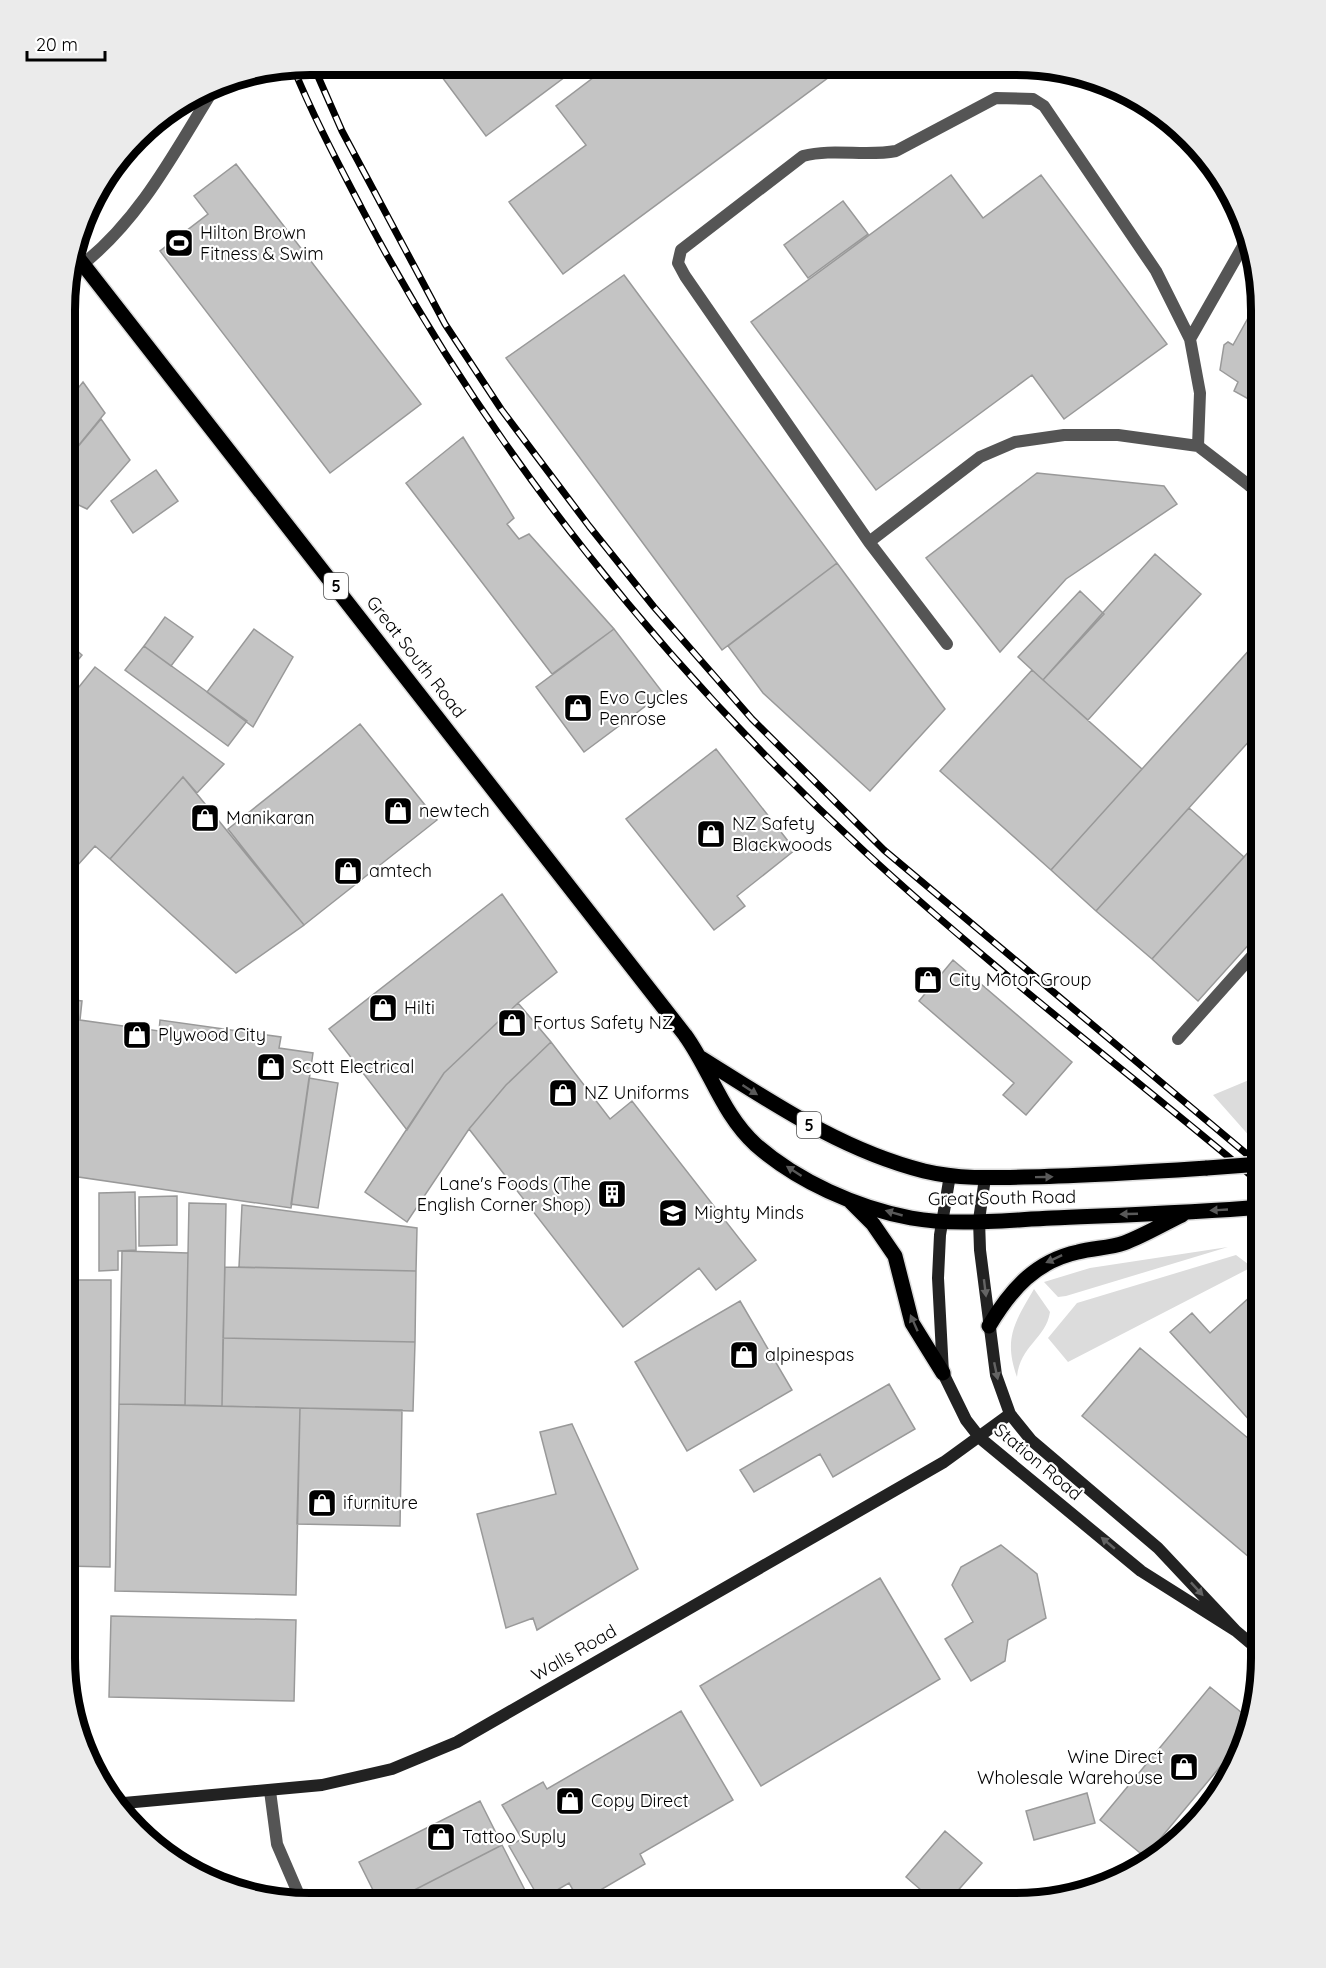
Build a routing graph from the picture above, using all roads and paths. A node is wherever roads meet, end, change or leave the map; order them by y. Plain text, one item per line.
1 (208, 98) edge
2 (1242, 247) edge
3 (81, 257) edge
4 (81, 261) edge
5 (1190, 339) junction
6 (1198, 446) junction
7 (1251, 487) edge
8 (869, 542) junction
9 (947, 644) dead end
10 (1251, 957) edge
11 (1178, 1039) dead end
12 (701, 1058) junction
13 (1251, 1165) edge
14 (950, 1175) junction
15 (985, 1178) junction
16 (846, 1198) junction
17 (1251, 1208) edge
18 (1187, 1212) junction
19 (943, 1220) junction
20 (979, 1220) junction
21 (989, 1326) junction
22 (943, 1373) junction
23 (1010, 1414) junction
24 (980, 1438) junction
25 (1236, 1630) junction
26 (1251, 1643) edge
27 (270, 1791) junction
28 (125, 1803) edge
29 (298, 1892) edge

1 - 3 street
2 - 5 street
4 - 12 main road, Great South Road / 5
5 - 6 street
5 - 8 street
6 - 7 street
6 - 8 street
8 - 9 street
10 - 11 street
12 -> 14 main road, Great South Road / 5
16 -> 12 main road, Great South Road / 5
15 -> 13 main road, Great South Road / 5, bridge
14 - 15 main road, Great South Road / 5
14 - 19 main road, Station Road
15 - 20 main road, Station Road
19 -> 16 main road, Great South Road / 5
22 -> 16 main road
17 -> 18 main road, Great South Road / 5
18 -> 20 main road, Great South Road / 5
18 -> 21 main road
19 - 20 main road, Great South Road / 5
19 - 22 main road, Station Road
20 -> 21 main road, Station Road
21 -> 23 main road, Station Road
22 - 24 main road, Station Road
23 - 24 main road, Walls Road
23 -> 25 main road, Station Road
25 -> 24 main road, Station Road
24 - 27 main road, Walls Road
25 - 26 main road, Station Road
27 - 28 main road, Walls Road
27 - 29 street

